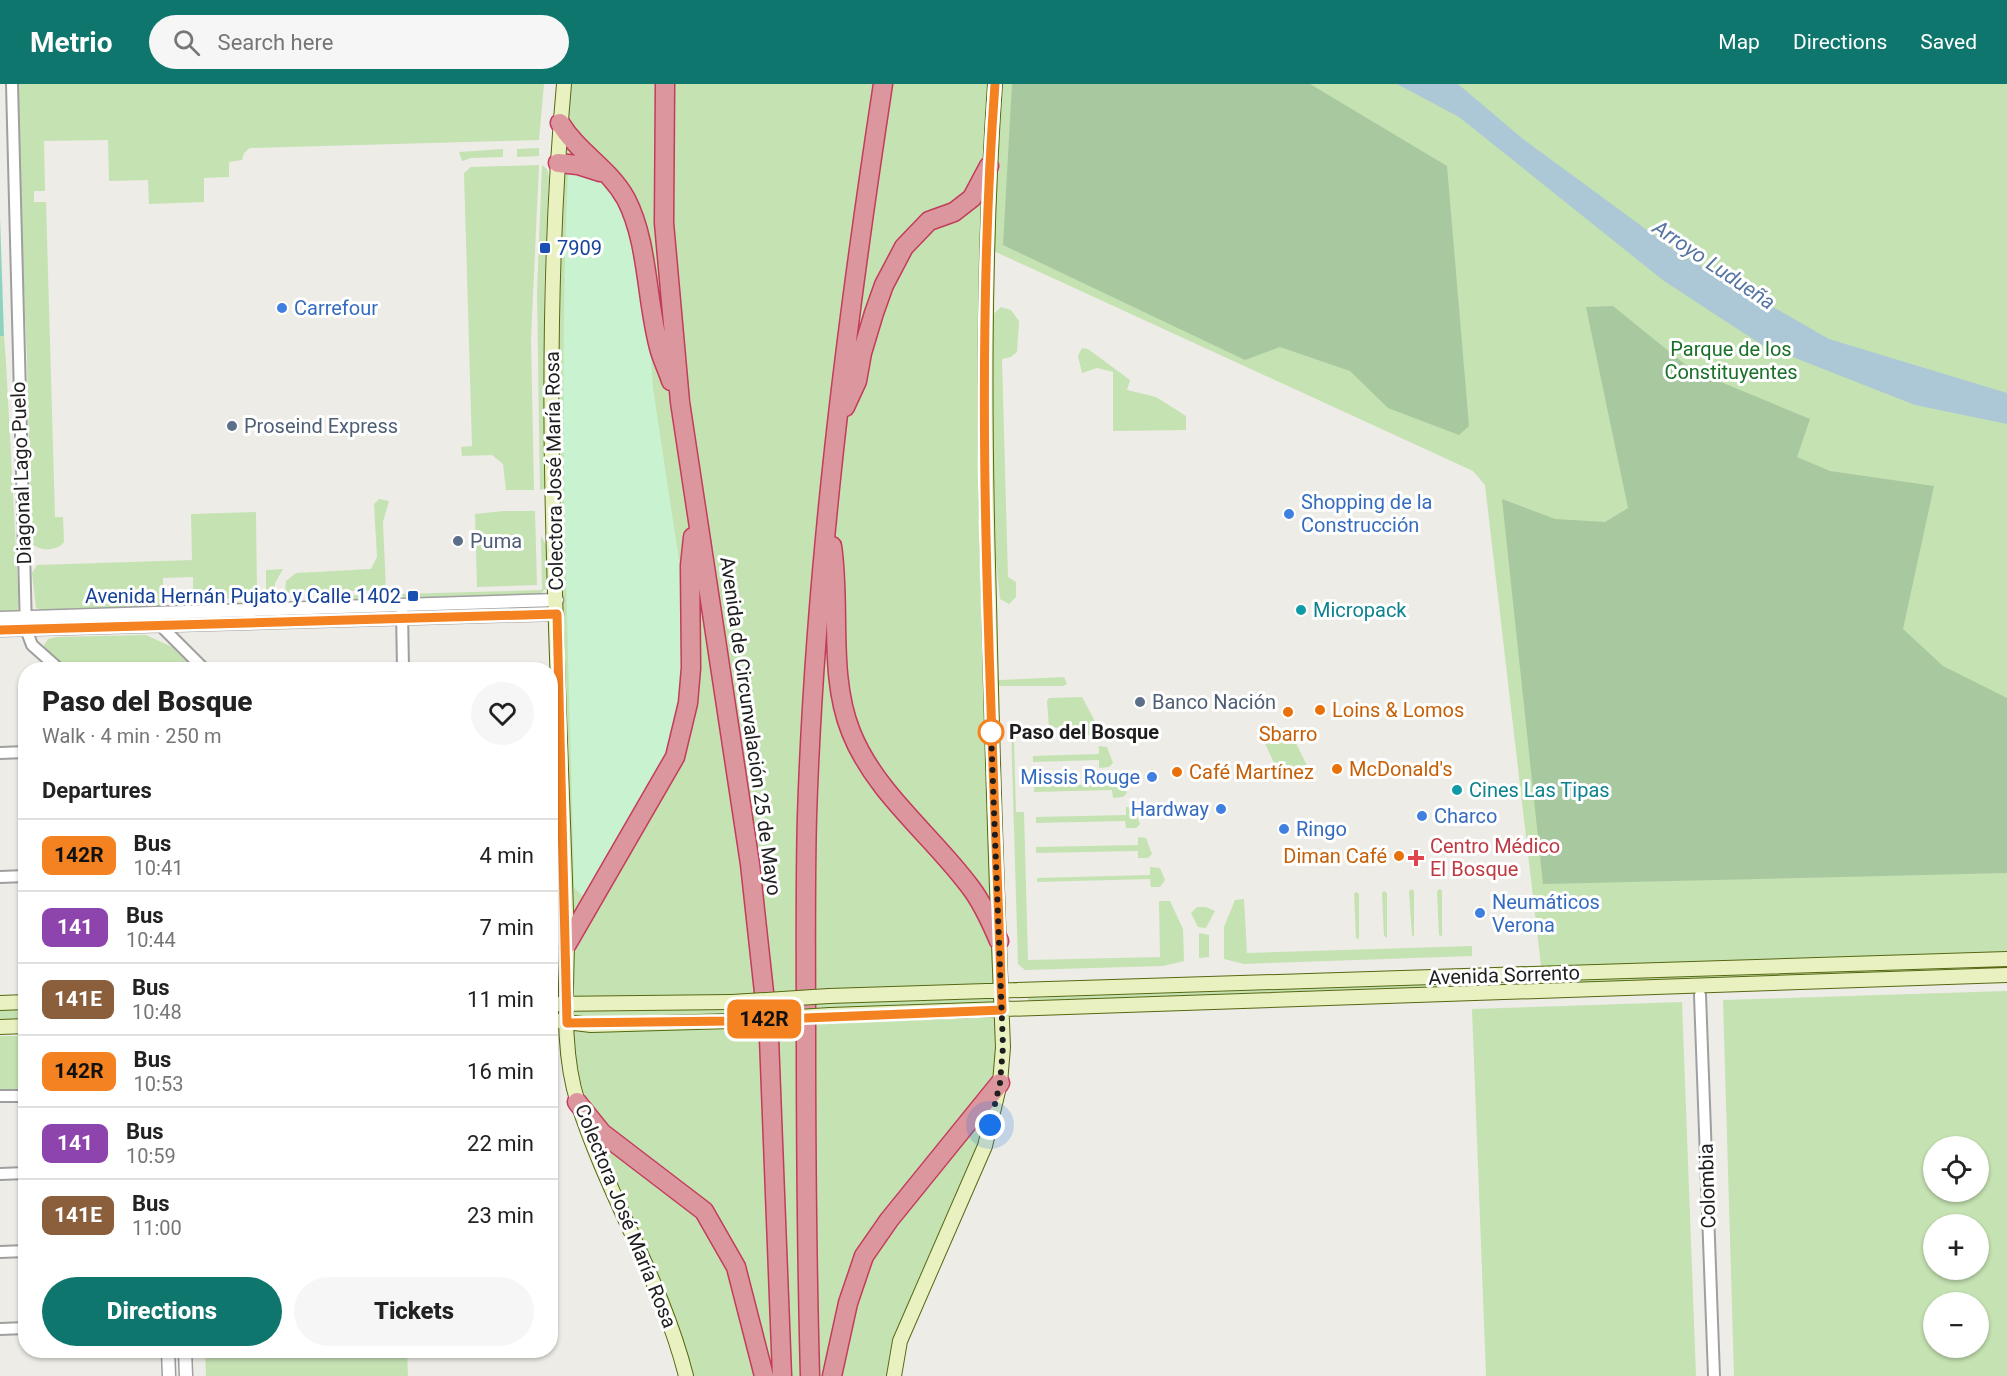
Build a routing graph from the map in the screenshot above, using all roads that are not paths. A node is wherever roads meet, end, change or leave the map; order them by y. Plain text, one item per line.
1 (12, 84) edge
2 (564, 84) edge
3 (665, 84) edge
4 (883, 84) edge
5 (995, 84) edge
6 (560, 123) junction
7 (558, 163) junction
8 (989, 166) junction
9 (610, 177) junction
10 (680, 402) junction
11 (837, 422) junction
12 (696, 514) junction
13 (828, 515) junction
14 (402, 604) junction
15 (557, 607) junction
16 (159, 612) junction
17 (0, 618) edge
18 (402, 618) junction
19 (26, 623) junction
20 (160, 626) junction
21 (0, 630) edge
22 (51, 662) edge
23 (197, 662) edge
24 (403, 662) edge
25 (18, 752) edge
26 (0, 753) edge
27 (18, 876) edge
28 (0, 877) edge
29 (999, 941) junction
30 (567, 944) junction
31 (2007, 959) edge
32 (2007, 975) edge
33 (1001, 991) junction
34 (1700, 995) dead end
35 (18, 1002) edge
36 (0, 1003) edge
37 (558, 1004) edge
38 (566, 1004) junction
39 (1002, 1010) junction
40 (558, 1021) edge
41 (567, 1023) junction
42 (18, 1026) edge
43 (0, 1027) edge
44 (1000, 1083) junction
45 (0, 1096) edge
46 (18, 1096) edge
47 (577, 1102) junction
48 (18, 1173) edge
49 (0, 1174) edge
50 (18, 1251) edge
51 (0, 1252) edge
52 (18, 1328) edge
53 (0, 1329) edge
54 (168, 1358) edge
55 (186, 1358) edge
56 (169, 1376) edge
57 (186, 1376) edge
58 (686, 1376) edge
59 (764, 1376) edge
60 (782, 1376) edge
61 (810, 1376) edge
62 (832, 1376) edge
63 (894, 1376) edge
64 (1714, 1376) edge

1 - 19 street, Diagonal Lago Puelo
2 - 6 main road, Colectora José María Rosa
3 - 10 highway, Avenida de Circunvalación 25 de Mayo
4 - 11 highway, Avenida de Circunvalación 25 de Mayo
5 - 8 main road
6 - 7 main road, Colectora José María Rosa
6 - 9 highway
7 - 9 highway
7 - 15 main road, Colectora José María Rosa
8 - 11 highway
8 - 29 main road
9 - 10 highway
10 - 12 highway, Avenida de Circunvalación 25 de Mayo
11 - 13 highway, Avenida de Circunvalación 25 de Mayo
12 - 30 highway
12 - 60 highway, Avenida de Circunvalación 25 de Mayo
13 - 29 highway
13 - 61 highway, Avenida de Circunvalación 25 de Mayo
14 - 15 street
14 - 16 street
14 - 18 street
15 - 18 street
15 - 30 main road, Colectora José María Rosa
16 - 19 street
16 - 20 street
17 - 19 street
18 - 20 street
18 - 24 street
19 - 20 street
19 - 21 street
19 - 22 street
20 - 23 street
25 - 26 street
27 - 28 street
29 - 33 main road
30 - 38 main road, Colectora José María Rosa
31 - 33 main road, Avenida Sorrento
32 - 39 main road, Avenida Sorrento
33 - 38 main road, Avenida Sorrento, bridge
33 - 39 main road
34 - 64 street, Colombia
35 - 36 main road
37 - 38 main road, Avenida Sorrento
38 - 41 main road, Colectora José María Rosa
39 - 41 main road, Avenida Sorrento, bridge
39 - 44 main road
40 - 41 main road, Avenida Sorrento
41 - 47 main road, Colectora José María Rosa
42 - 43 main road
44 - 62 highway
44 - 63 main road
45 - 46 street
47 - 58 main road, Colectora José María Rosa
47 - 59 highway
48 - 49 street
50 - 51 street
52 - 53 street
54 - 56 street
55 - 57 street

